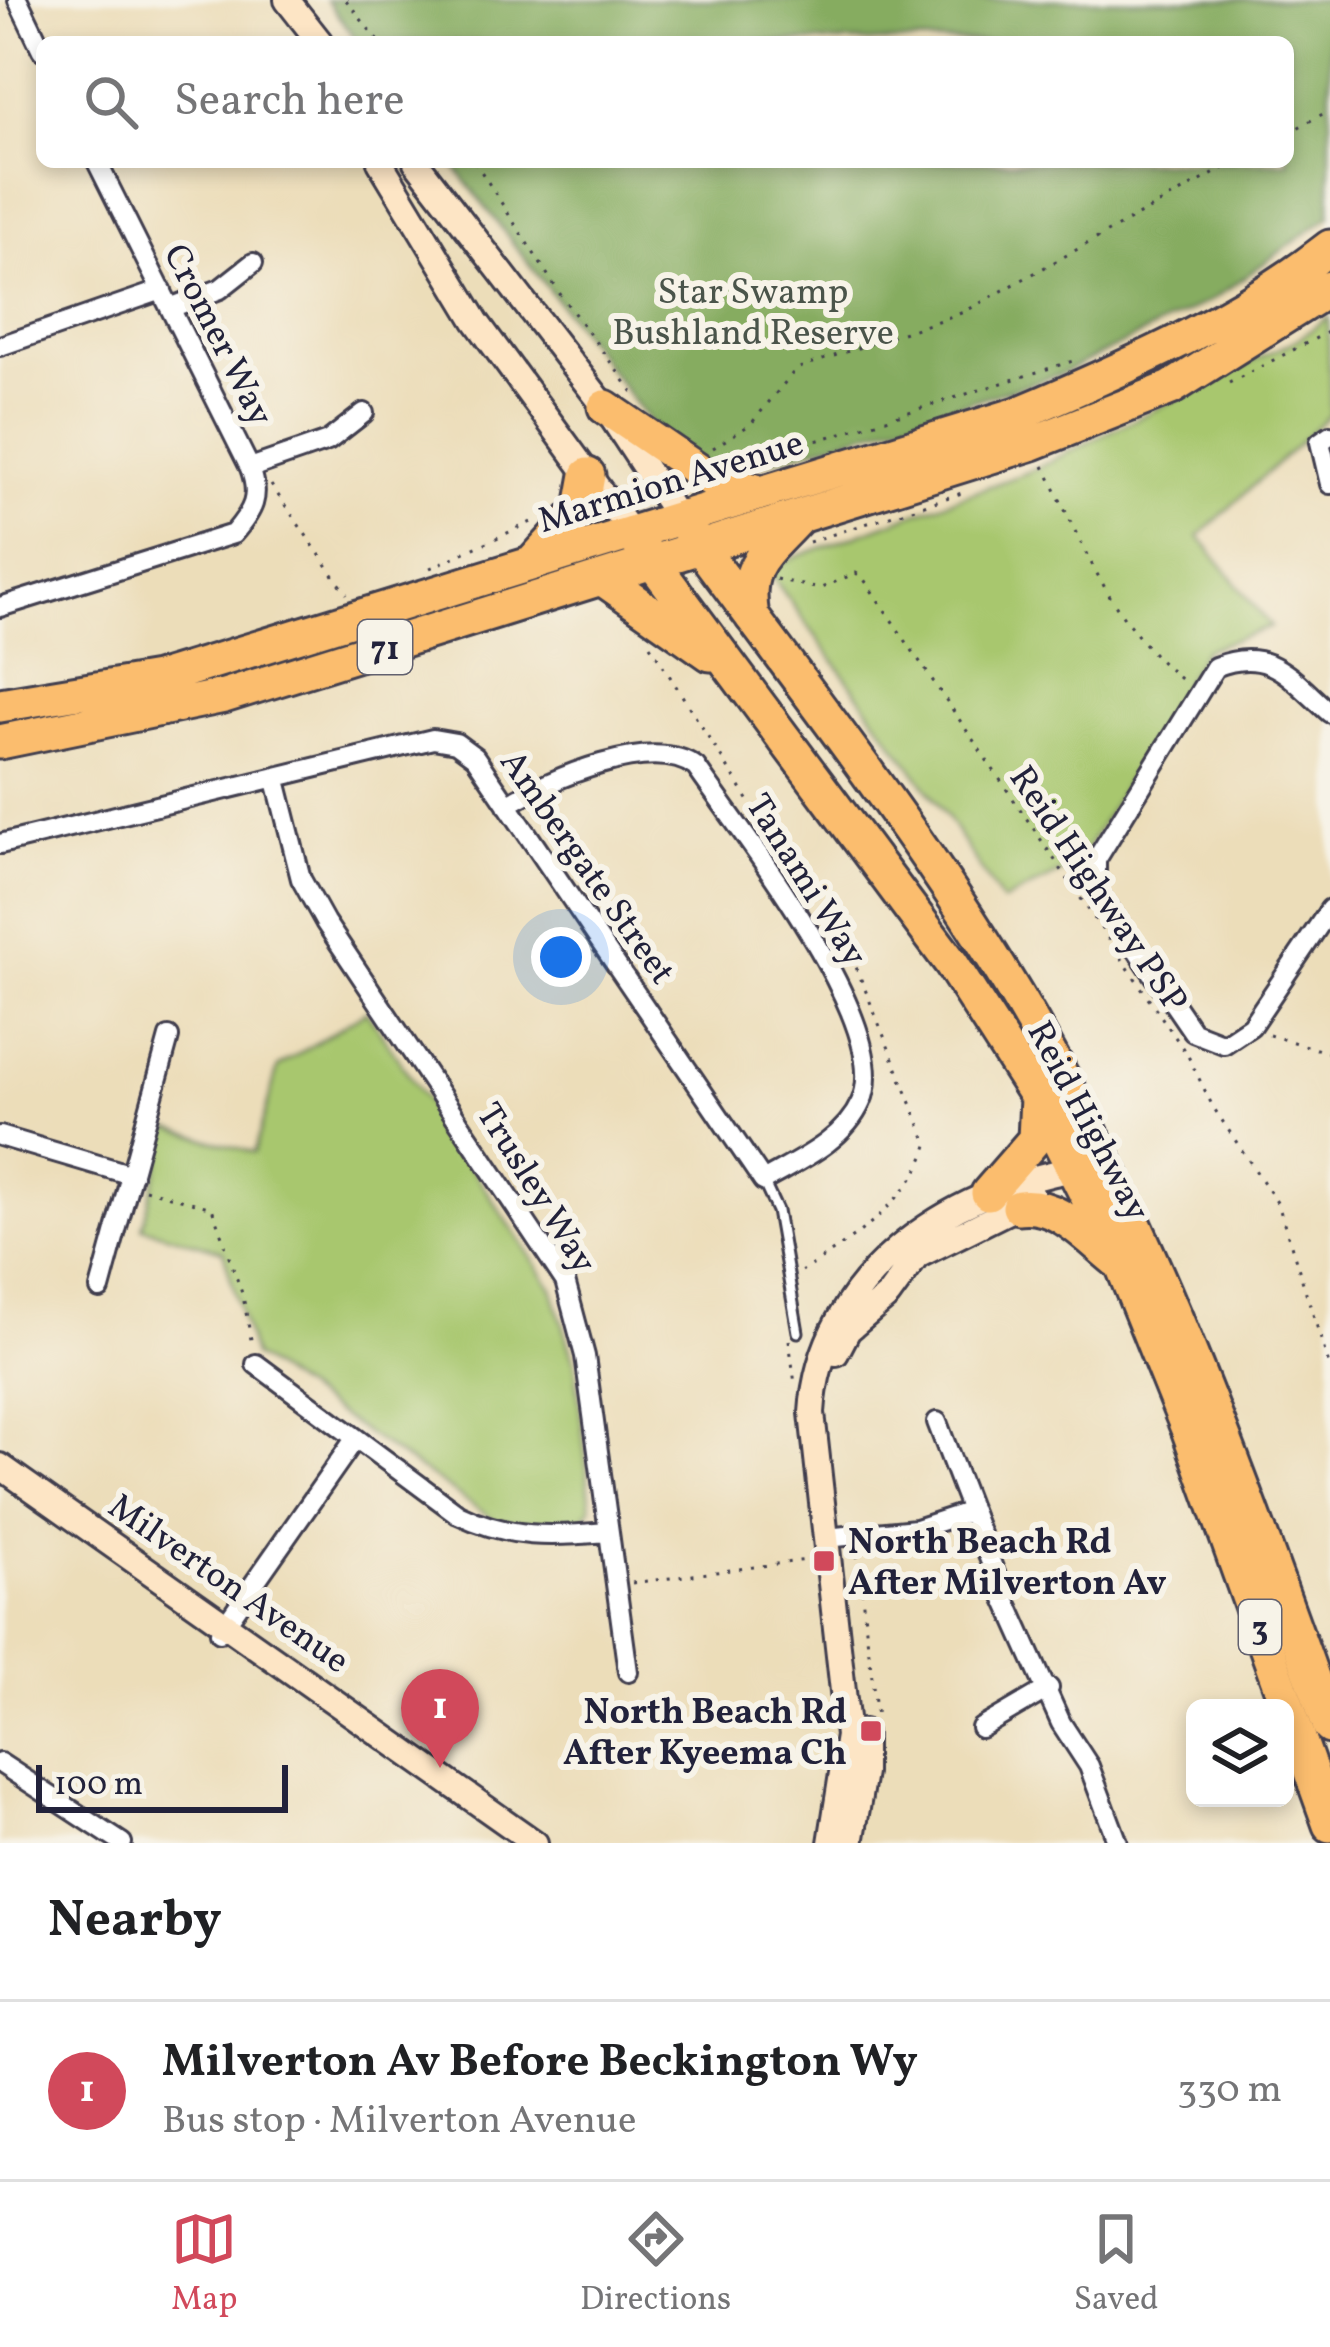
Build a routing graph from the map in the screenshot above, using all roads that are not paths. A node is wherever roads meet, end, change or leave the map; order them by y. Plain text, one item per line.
1 (18, 0) edge
2 (284, 0) edge
3 (304, 36) edge
4 (315, 36) edge
5 (36, 38) edge
6 (100, 168) edge
7 (384, 168) edge
8 (421, 168) edge
9 (1330, 247) edge
10 (253, 263) dead end
11 (1330, 288) edge
12 (166, 299) junction
13 (0, 346) edge
14 (605, 407) junction
15 (364, 413) dead end
16 (1330, 435) edge
17 (250, 467) junction
18 (587, 475) junction
19 (1330, 484) edge
20 (761, 491) junction
21 (678, 518) junction
22 (631, 532) junction
23 (798, 532) junction
24 (700, 548) junction
25 (655, 563) junction
26 (531, 564) junction
27 (603, 579) junction
28 (0, 607) edge
29 (752, 618) junction
30 (740, 676) junction
31 (0, 705) edge
32 (1330, 713) edge
33 (0, 742) edge
34 (276, 780) junction
35 (508, 805) junction
36 (0, 844) edge
37 (1330, 909) edge
38 (169, 1037) dead end
39 (1045, 1045) junction
40 (1036, 1096) junction
41 (0, 1136) edge
42 (1075, 1169) junction
43 (130, 1180) junction
44 (763, 1181) junction
45 (1004, 1200) junction
46 (1138, 1229) junction
47 (1122, 1265) junction
48 (100, 1289) dead end
49 (798, 1333) dead end
50 (256, 1364) road end
51 (937, 1422) dead end
52 (355, 1439) junction
53 (0, 1466) edge
54 (0, 1484) edge
55 (968, 1512) junction
56 (608, 1532) junction
57 (835, 1542) junction
58 (222, 1628) junction
59 (628, 1672) dead end
60 (1048, 1688) junction
61 (1330, 1727) edge
62 (981, 1728) dead end
63 (0, 1762) edge
64 (1330, 1825) edge
65 (122, 1843) edge
66 (512, 1843) edge
67 (535, 1843) edge
68 (831, 1843) edge
69 (851, 1843) edge
70 (1118, 1843) edge

1 - 5 street
2 - 3 main road
2 - 4 main road
6 - 12 street, Cromer Way
7 - 18 main road
8 - 14 main road
9 - 20 highway, Marmion Avenue / 71
10 - 12 street
11 - 23 highway, Marmion Avenue / 71
12 - 13 street
12 - 17 street, Cromer Way
14 - 20 highway
14 - 21 main road
15 - 17 street
16 - 19 street
17 - 28 street, Cromer Way
18 - 22 main road
18 - 26 highway
20 - 21 highway, Marmion Avenue / 71
21 - 22 highway, Marmion Avenue / 71
21 - 24 highway, Reid Highway / 3
22 - 25 highway, Reid Highway / 3
22 - 26 highway, Marmion Avenue / 71
23 - 24 highway, Marmion Avenue / 71
23 - 29 highway
24 - 25 highway, Marmion Avenue / 71
24 - 29 highway, Reid Highway / 3
25 - 27 highway, Marmion Avenue / 71
25 - 30 highway, Reid Highway / 3
26 - 31 highway, Marmion Avenue / 71
27 - 30 highway
27 - 33 highway, Marmion Avenue / 71
29 - 39 highway, Reid Highway / 3
30 - 40 highway, Reid Highway / 3
32 - 37 street
34 - 35 street, Ambergate Street
34 - 36 street, Ambergate Street
34 - 56 street, Trusley Way
35 - 44 street, Ambergate Street
35 - 44 street, Tanami Way
38 - 43 street
39 - 42 highway
39 - 46 highway, Reid Highway / 3
40 - 42 highway, Reid Highway / 3
40 - 45 highway
41 - 43 street
42 - 45 main road
42 - 46 highway
42 - 47 highway, Reid Highway / 3
43 - 48 street
44 - 49 lane
45 - 47 highway
45 - 57 main road
46 - 61 highway, Reid Highway / 3
47 - 64 highway, Reid Highway / 3
50 - 52 street
51 - 55 street
52 - 56 street
52 - 58 street
53 - 58 main road, Milverton Avenue
54 - 58 main road, Milverton Avenue
55 - 57 street
55 - 60 street
56 - 59 street, Trusley Way
57 - 68 main road
57 - 69 main road
58 - 66 main road, Milverton Avenue
58 - 67 main road, Milverton Avenue
60 - 62 street
60 - 70 street
63 - 65 street

